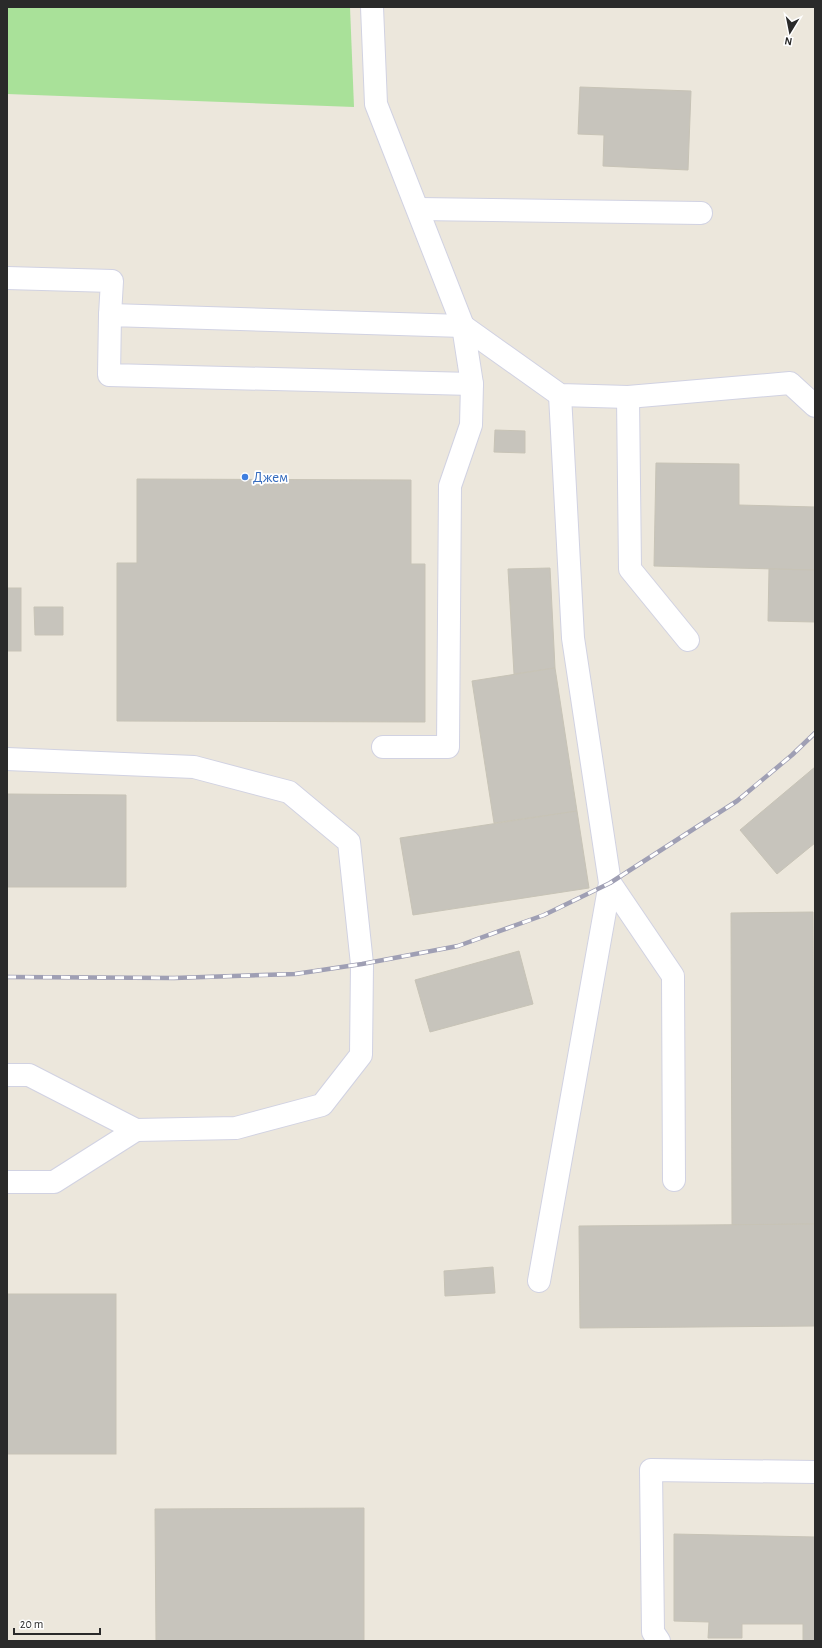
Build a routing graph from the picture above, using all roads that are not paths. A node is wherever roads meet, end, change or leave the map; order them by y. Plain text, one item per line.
1 (372, 7) edge
2 (418, 209) junction
3 (701, 213) dead end
4 (7, 278) edge
5 (110, 315) junction
6 (463, 326) junction
7 (472, 384) junction
8 (560, 395) junction
9 (628, 397) junction
10 (815, 406) edge
11 (688, 640) dead end
12 (383, 747) dead end
13 (7, 759) edge
14 (610, 883) junction
15 (7, 1075) edge
16 (136, 1130) junction
17 (674, 1180) dead end
18 (7, 1182) edge
19 (539, 1281) dead end
20 (815, 1472) edge
21 (659, 1641) edge

1 - 2 lane
2 - 3 lane
2 - 6 lane
4 - 5 lane
5 - 6 lane
5 - 7 lane
6 - 7 lane
6 - 8 lane
7 - 12 lane
8 - 9 lane
8 - 14 lane
9 - 10 lane
9 - 11 lane
13 - 16 lane
14 - 17 lane
14 - 19 lane
15 - 16 lane
16 - 18 lane
20 - 21 lane

